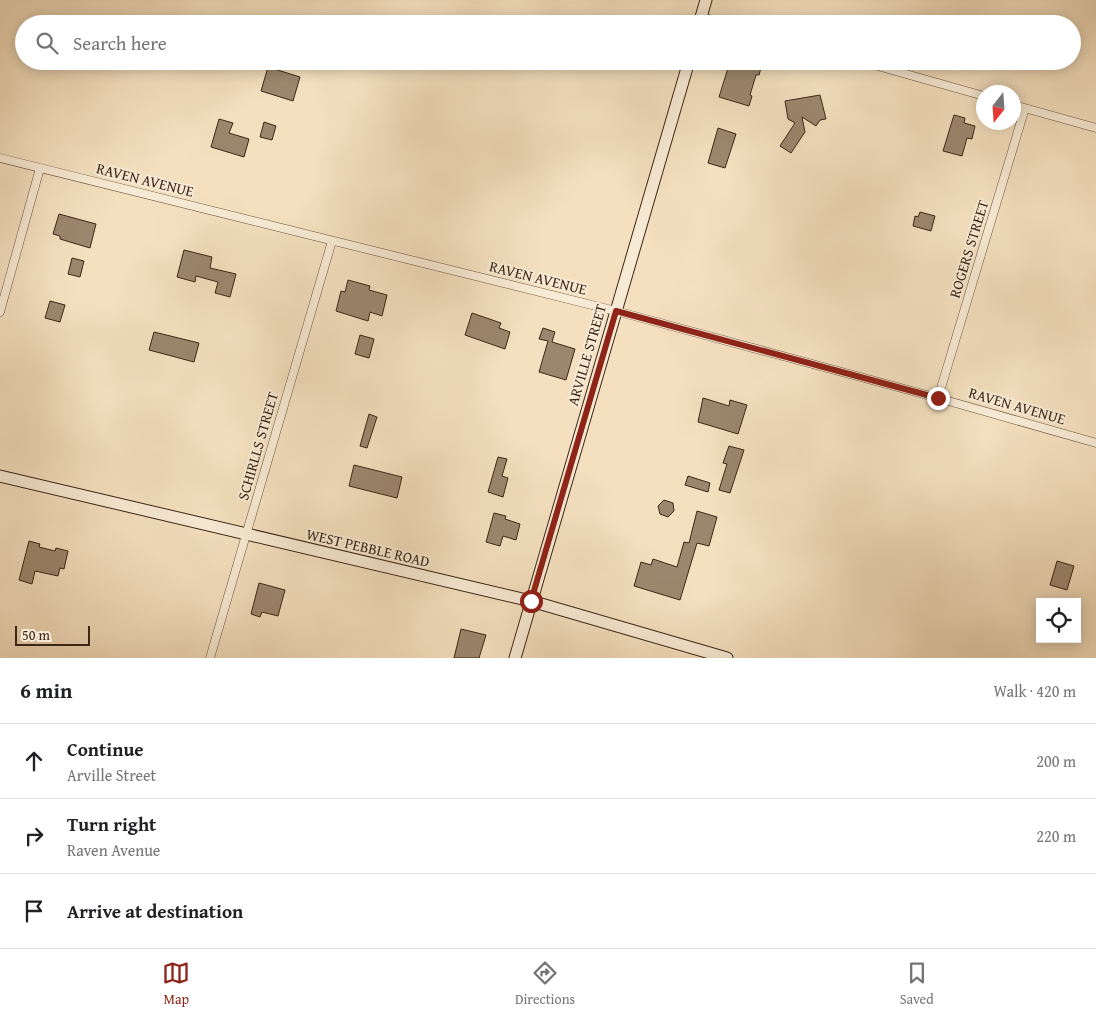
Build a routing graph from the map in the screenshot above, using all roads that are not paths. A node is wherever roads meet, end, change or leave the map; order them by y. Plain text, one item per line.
1 (706, 0) edge
2 (702, 15) edge
3 (685, 70) edge
4 (892, 70) edge
5 (976, 94) edge
6 (1021, 107) edge
7 (1025, 108) junction
8 (1096, 128) edge
9 (0, 158) edge
10 (40, 168) junction
11 (332, 241) junction
12 (616, 311) junction
13 (0, 312) edge
14 (938, 398) junction
15 (1096, 443) edge
16 (0, 476) edge
17 (246, 534) junction
18 (531, 601) junction
19 (210, 658) edge
20 (515, 658) edge
21 (727, 658) edge

1 - 2 street
3 - 12 street, ARVILLE STREET
4 - 5 street
6 - 7 street
7 - 8 street
7 - 14 street, ROGERS STREET
9 - 10 street, RAVEN AVENUE
10 - 11 street, RAVEN AVENUE
10 - 13 street
11 - 12 street, RAVEN AVENUE
11 - 17 street, SCHIRLLS STREET
12 - 14 street, RAVEN AVENUE
12 - 18 street, ARVILLE STREET
14 - 15 street, RAVEN AVENUE
16 - 17 street, WEST PEBBLE ROAD
17 - 18 street, WEST PEBBLE ROAD
17 - 19 street, SCHIRLLS STREET
18 - 20 street, ARVILLE STREET
18 - 21 street, WEST PEBBLE ROAD

